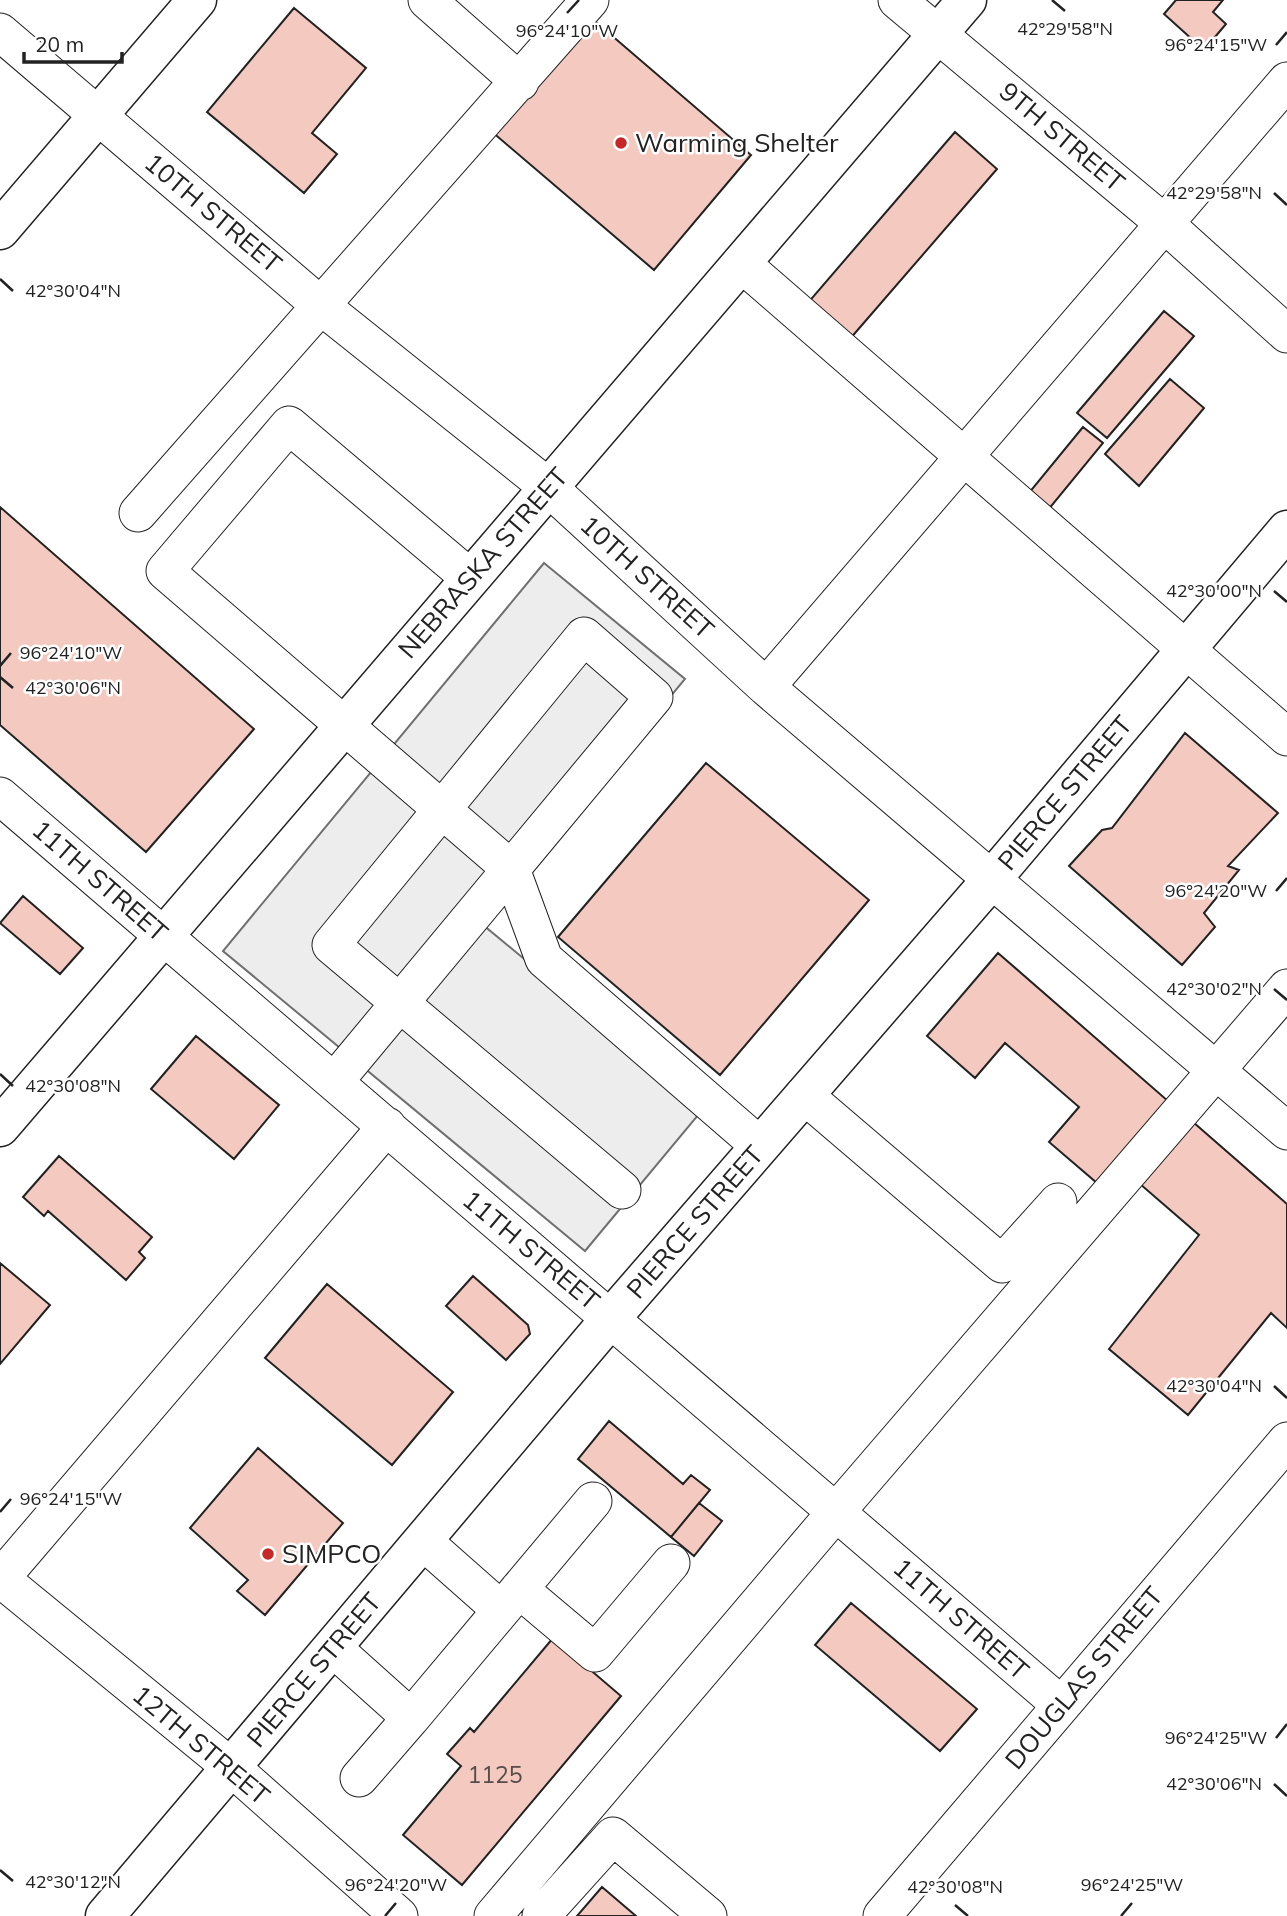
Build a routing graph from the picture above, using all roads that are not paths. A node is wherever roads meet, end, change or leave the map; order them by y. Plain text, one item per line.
1 (197, 0) edge
2 (427, 0) edge
3 (590, 0) edge
4 (897, 0) edge
5 (967, 0) edge
6 (0, 32) edge
7 (939, 33) junction
8 (1287, 81) edge
9 (520, 82) junction
10 (98, 116) junction
11 (1165, 225) junction
12 (0, 230) edge
13 (741, 263) junction
14 (320, 305) junction
15 (1287, 334) edge
16 (963, 457) junction
17 (548, 487) junction
18 (138, 513) dead end
19 (1287, 530) edge
20 (470, 578) junction
21 (1186, 651) junction
22 (766, 687) junction
23 (344, 726) junction
24 (1287, 737) edge
25 (0, 796) edge
26 (442, 809) junction
27 (511, 869) junction
28 (992, 879) junction
29 (163, 936) junction
30 (1287, 988) edge
31 (399, 1004) junction
32 (1216, 1071) junction
33 (334, 1082) junction
34 (804, 1095) junction
35 (387, 1126) junction
36 (0, 1127) edge
37 (1287, 1131) edge
38 (760, 1146) junction
39 (622, 1190) dead end
40 (1058, 1202) dead end
41 (611, 1318) junction
42 (1287, 1441) edge
43 (593, 1501) dead end
44 (836, 1511) junction
45 (423, 1541) junction
46 (671, 1563) dead end
47 (0, 1578) edge
48 (510, 1599) junction
49 (333, 1648) junction
50 (1061, 1705) junction
51 (411, 1717) junction
52 (232, 1768) junction
53 (359, 1778) dead end
54 (105, 1916) edge
55 (398, 1916) edge
56 (493, 1916) edge
57 (541, 1916) edge
58 (708, 1916) edge
59 (882, 1916) edge

1 - 10 main road
2 - 9 street
3 - 9 street
4 - 7 street, 9TH STREET
5 - 7 main road, NEBRASKA STREET
6 - 10 street, 10TH STREET
7 - 11 street, 9TH STREET
7 - 13 main road, NEBRASKA STREET
8 - 11 street
9 - 14 street
10 - 12 main road
10 - 14 street, 10TH STREET
11 - 15 street, 9TH STREET
11 - 16 street
13 - 16 street
13 - 17 main road, NEBRASKA STREET
14 - 17 street, 10TH STREET
14 - 18 street
16 - 21 street
16 - 22 street
17 - 20 main road, NEBRASKA STREET
17 - 22 street, 10TH STREET
19 - 21 main road, PIERCE STREET
20 - 23 main road, NEBRASKA STREET
20 - 23 street
21 - 24 street
21 - 28 main road, PIERCE STREET
22 - 28 street, 10TH STREET
23 - 26 street
23 - 29 main road, NEBRASKA STREET
25 - 29 street, 11TH STREET
26 - 27 street
26 - 27 street
26 - 31 street
27 - 31 street
27 - 38 street
28 - 32 street, 10TH STREET
28 - 34 main road, PIERCE STREET
29 - 33 street, 11TH STREET
29 - 36 main road, NEBRASKA STREET
30 - 32 street
31 - 33 street
31 - 39 street
32 - 37 street, 10TH STREET
32 - 44 street
33 - 35 street, 11TH STREET
34 - 38 main road, PIERCE STREET
34 - 40 street
35 - 41 street, 11TH STREET
35 - 47 street
38 - 41 main road, PIERCE STREET
41 - 44 street, 11TH STREET
41 - 45 main road, PIERCE STREET
42 - 50 street, DOUGLAS STREET
43 - 48 street
44 - 50 street, 11TH STREET
44 - 56 street
45 - 48 street
45 - 49 main road, PIERCE STREET
46 - 48 street
47 - 52 street, 12TH STREET
48 - 51 street
49 - 51 street
49 - 52 main road, PIERCE STREET
50 - 59 street, DOUGLAS STREET
51 - 53 street
52 - 54 main road, PIERCE STREET
52 - 55 street, 12TH STREET
57 - 58 street

